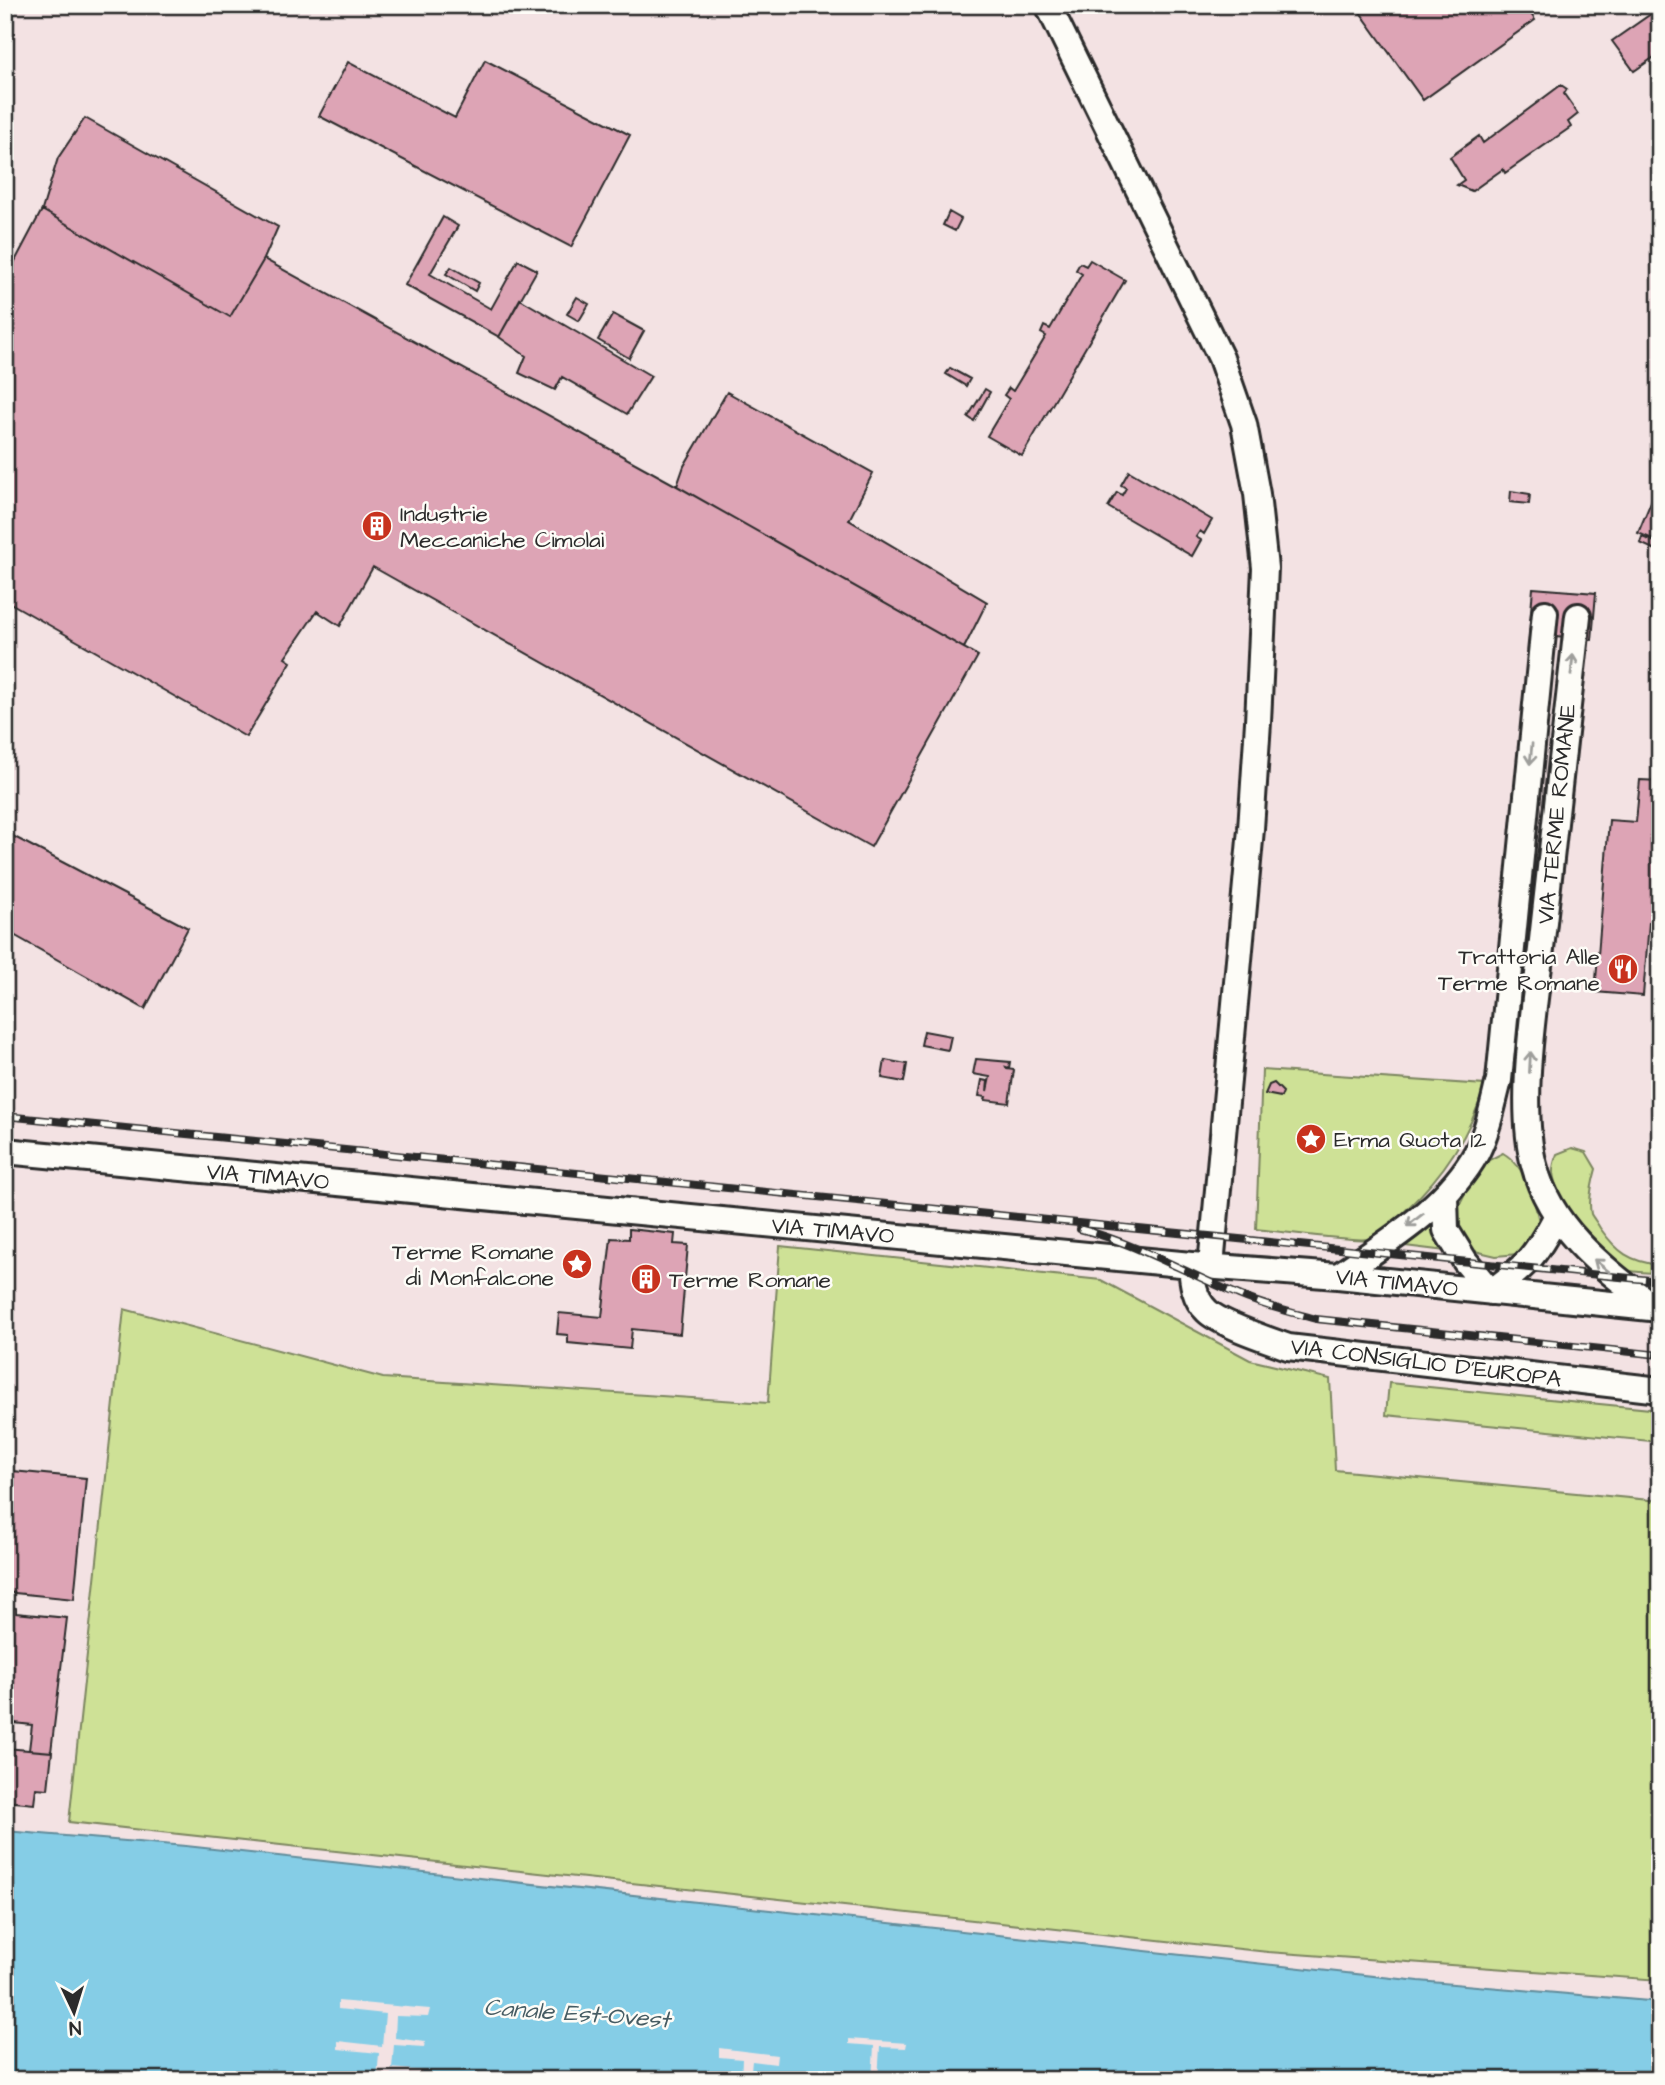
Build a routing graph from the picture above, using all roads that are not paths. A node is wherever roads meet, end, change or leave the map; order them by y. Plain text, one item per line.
1 (1048, 5) edge
2 (1545, 613) dead end
3 (1578, 616) dead end
4 (5, 1152) edge
5 (1445, 1196) junction
6 (1556, 1217) junction
7 (1201, 1266) junction
8 (1338, 1276) junction
9 (1491, 1292) junction
10 (1658, 1309) edge
11 (1660, 1390) edge

1 - 7 street, VIA CONSIGLIO D'EUROPA
2 -> 5 street, VIA TERME ROMANE
6 -> 3 street, VIA TERME ROMANE
4 - 7 street, VIA TIMAVO
5 -> 8 street, VIA TERME ROMANE
5 - 9 street
6 - 9 street
10 -> 6 street, VIA TERME ROMANE
7 - 8 street, VIA TIMAVO
7 - 11 street, VIA CONSIGLIO D'EUROPA
8 - 9 street, VIA TIMAVO
9 - 10 street, VIA TIMAVO

